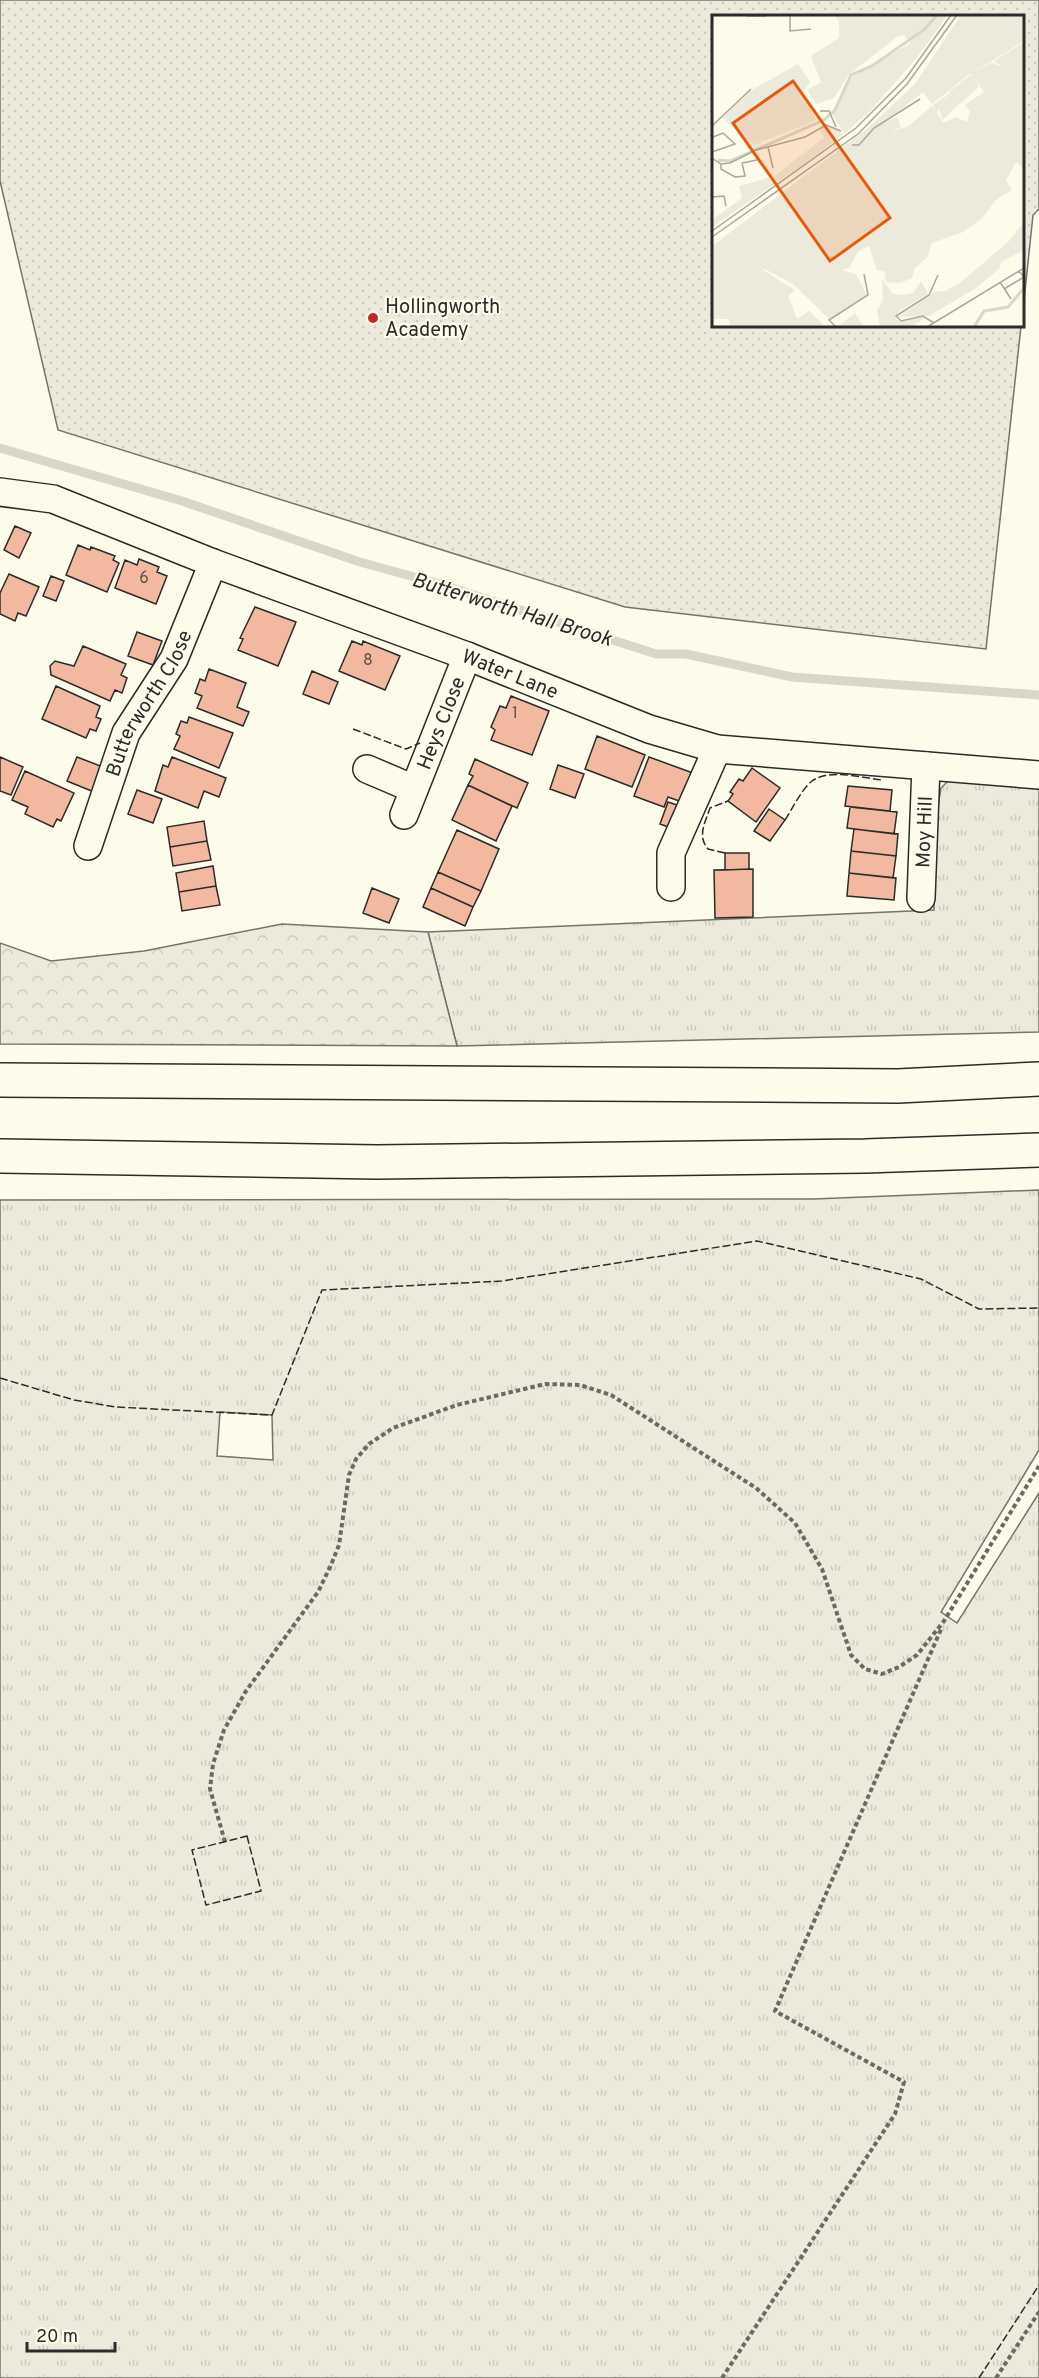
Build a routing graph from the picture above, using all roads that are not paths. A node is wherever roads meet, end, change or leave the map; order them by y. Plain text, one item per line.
1 (0, 492) edge
2 (213, 563) junction
3 (467, 656) junction
4 (717, 749) junction
5 (926, 766) junction
6 (367, 770) dead end
7 (1039, 775) edge
8 (414, 789) junction
9 (404, 815) dead end
10 (87, 846) dead end
11 (671, 887) dead end
12 (921, 898) dead end
13 (1039, 1079) edge
14 (0, 1080) edge
15 (1039, 1150) edge
16 (0, 1156) edge

1 - 2 street, Water Lane
2 - 3 street, Water Lane
2 - 10 street, Butterworth Close
3 - 4 street, Water Lane
3 - 8 street, Heys Close
4 - 5 street, Water Lane
4 - 11 street
5 - 7 street, Water Lane
5 - 12 street, Moy Hill
6 - 8 street, Heys Close
8 - 9 street, Heys Close
13 - 14 highway
15 - 16 highway

